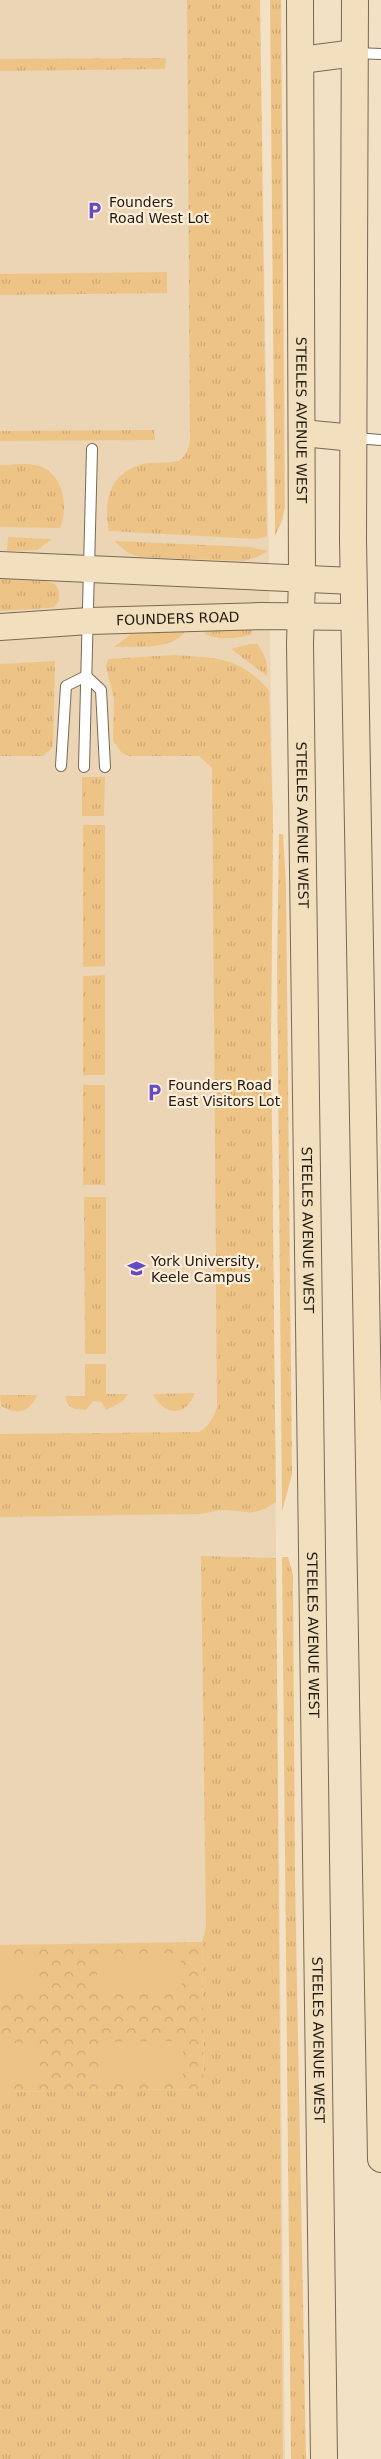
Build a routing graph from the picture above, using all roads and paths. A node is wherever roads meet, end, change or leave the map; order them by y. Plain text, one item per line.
1 (300, 0) edge
2 (355, 0) edge
3 (355, 53) junction
4 (381, 54) edge
5 (302, 60) junction
6 (302, 433) junction
7 (354, 438) junction
8 (381, 440) edge
9 (92, 449) dead end
10 (0, 564) edge
11 (90, 568) junction
12 (302, 580) junction
13 (353, 581) junction
14 (354, 617) junction
15 (300, 618) junction
16 (89, 621) junction
17 (0, 627) edge
18 (86, 676) junction
19 (61, 766) dead end
20 (84, 767) dead end
21 (105, 767) dead end
22 (381, 2159) edge
23 (324, 2459) edge

1 - 5 main road, STEELES AVENUE WEST
2 - 3 main road
3 - 4 lane
3 - 5 main road
3 - 7 main road
5 - 6 main road, STEELES AVENUE WEST
6 - 7 main road
6 - 12 main road, STEELES AVENUE WEST
7 - 8 lane
7 - 13 main road
9 - 11 lane
10 - 11 main road
11 - 12 main road
11 - 16 lane
12 - 13 main road
12 - 15 main road, STEELES AVENUE WEST
13 - 14 main road
14 - 15 main road, FOUNDERS ROAD
14 - 22 main road
15 - 16 main road, FOUNDERS ROAD
15 - 23 main road, STEELES AVENUE WEST
16 - 17 main road, FOUNDERS ROAD
16 - 18 lane
18 - 19 lane
18 - 20 lane
18 - 21 lane

